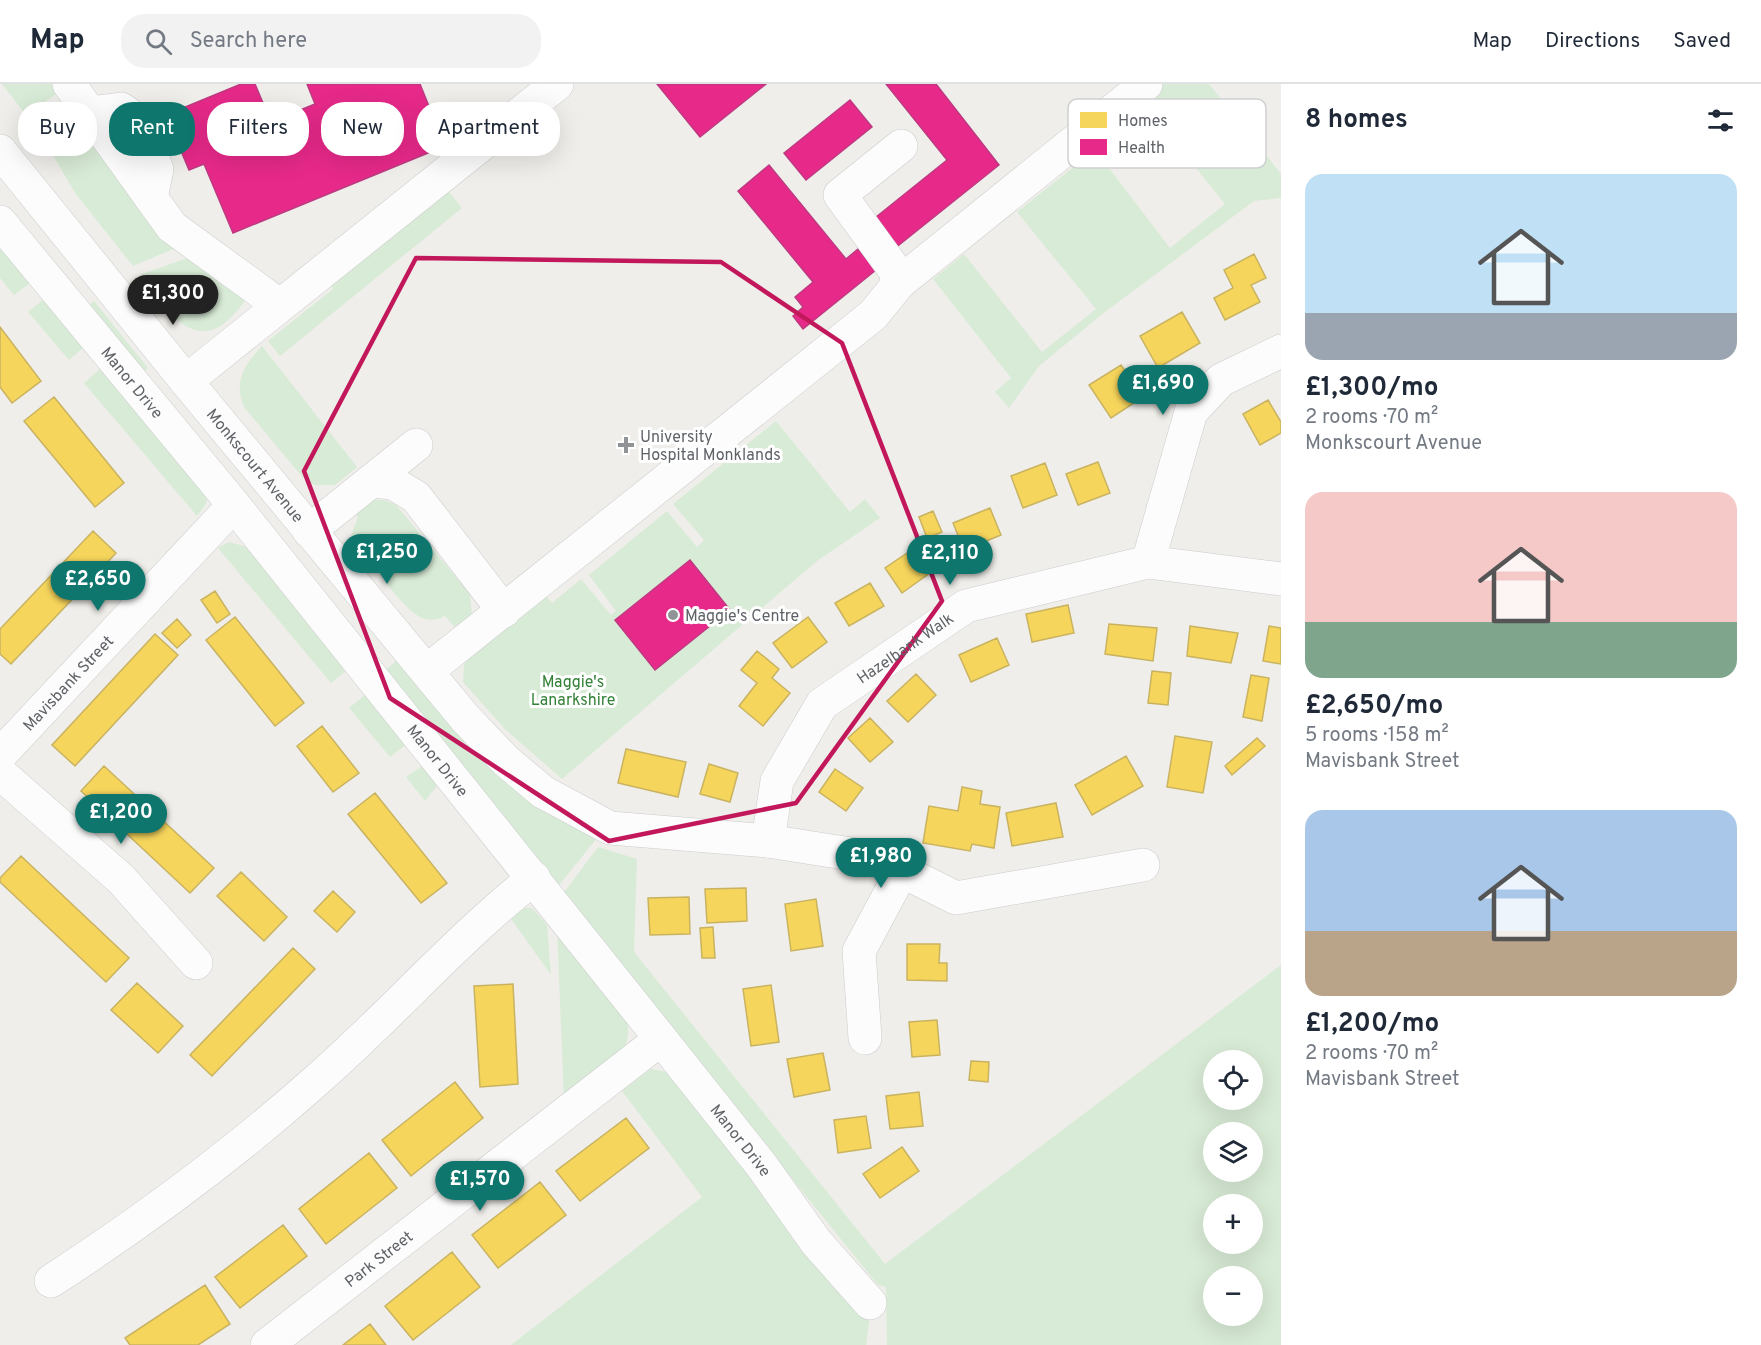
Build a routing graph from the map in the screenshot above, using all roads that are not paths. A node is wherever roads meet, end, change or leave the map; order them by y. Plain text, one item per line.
1 (69, 84) edge
2 (557, 84) edge
3 (1146, 84) edge
4 (1127, 99) edge
5 (901, 146) dead end
6 (1068, 147) edge
7 (0, 151) edge
8 (0, 222) edge
9 (899, 283) junction
10 (279, 305) junction
11 (1281, 351) edge
12 (186, 381) junction
13 (416, 445) dead end
14 (372, 481) junction
15 (234, 505) junction
16 (309, 531) junction
17 (1148, 562) junction
18 (1281, 579) edge
19 (504, 611) junction
20 (427, 671) junction
21 (0, 756) edge
22 (0, 772) edge
23 (768, 841) junction
24 (1143, 866) dead end
25 (902, 872) junction
26 (534, 878) junction
27 (196, 963) dead end
28 (865, 1038) dead end
29 (661, 1039) junction
30 (51, 1281) dead end
31 (870, 1303) dead end
32 (267, 1345) edge

1 - 10 street
2 - 10 street
3 - 4 street
5 - 9 street
6 - 9 street
7 - 12 street, Monkscourt Avenue
8 - 15 street, Manor Drive
9 - 19 street
10 - 12 street
11 - 17 street
12 - 16 street, Monkscourt Avenue
13 - 14 street
14 - 16 street
14 - 19 street
15 - 21 street, Mavisbank Street
15 - 26 street, Manor Drive
16 - 20 street, Monkscourt Avenue
17 - 18 street, Hazelbank Walk
17 - 23 street, Hazelbank Walk
19 - 20 street
20 - 23 street, Monkscourt Avenue
22 - 27 street
23 - 25 street
24 - 25 street
25 - 28 street
26 - 29 street, Manor Drive
26 - 30 street
29 - 31 street, Manor Drive
29 - 32 street, Park Street

